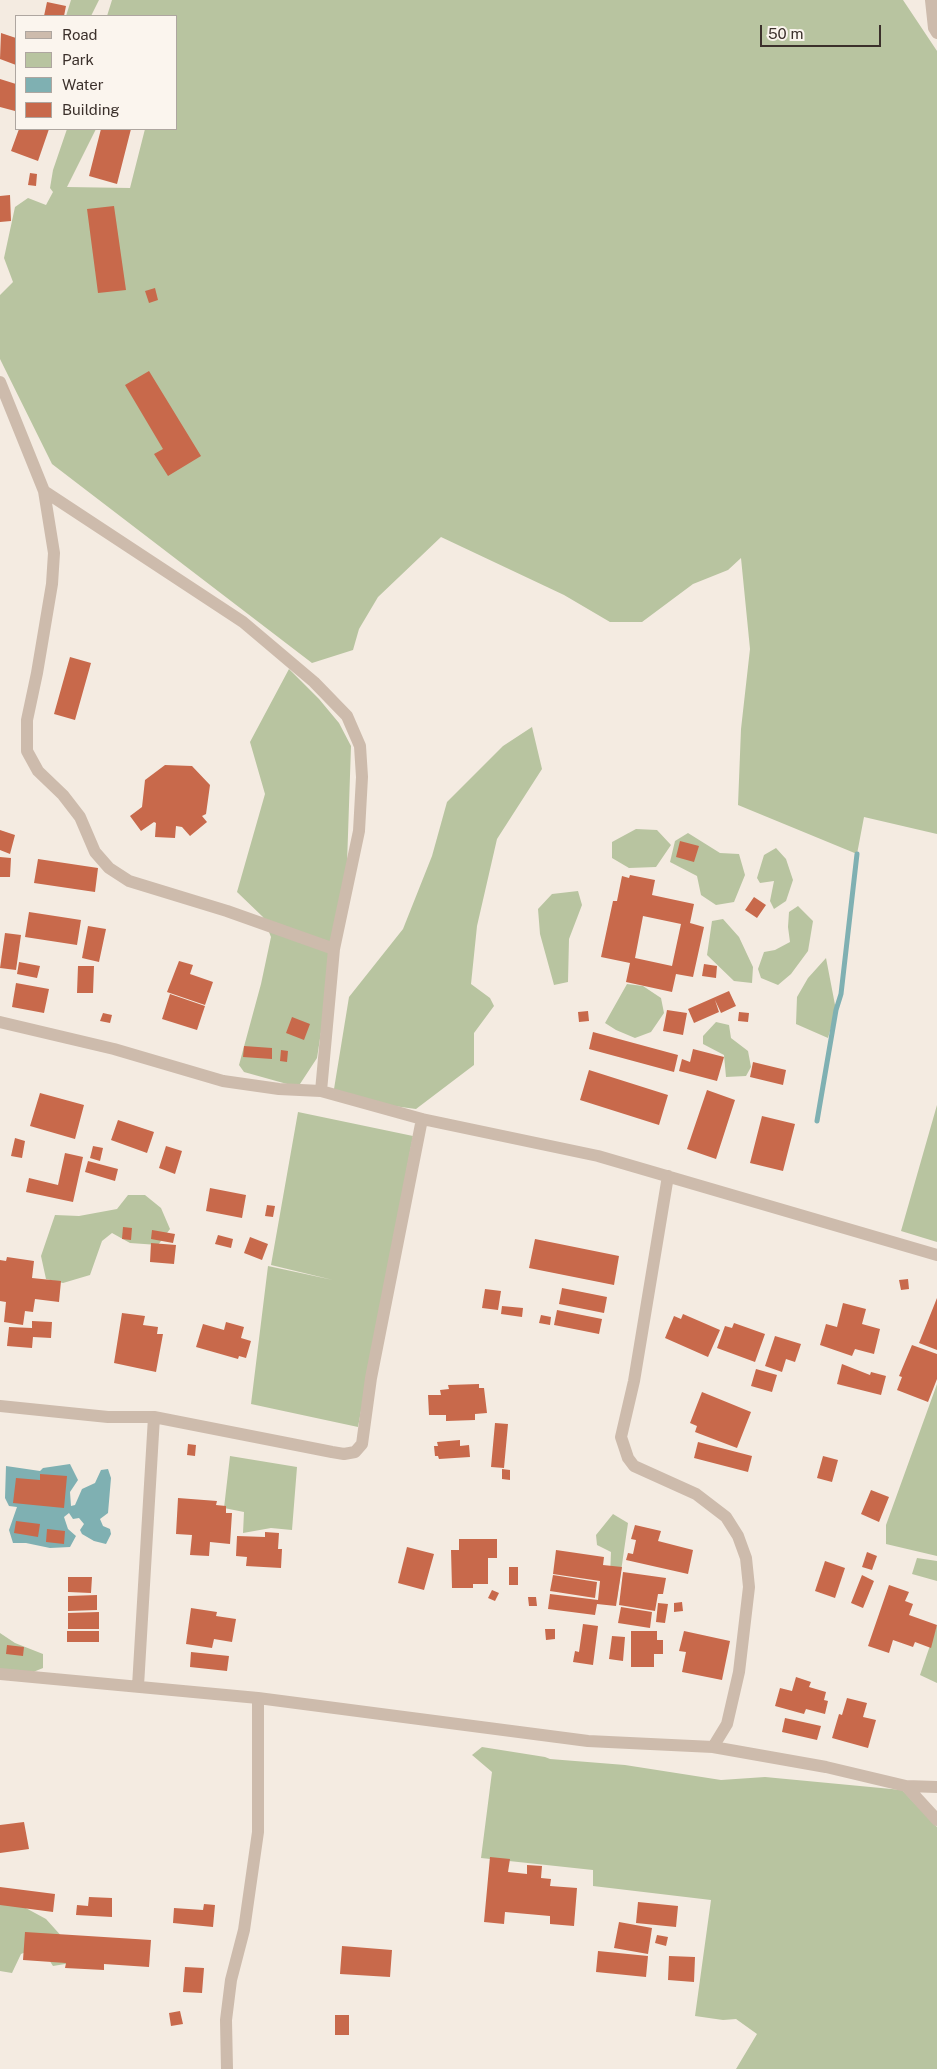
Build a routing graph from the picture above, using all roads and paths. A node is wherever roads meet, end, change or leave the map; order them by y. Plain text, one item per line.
1 (931, 0) edge
2 (937, 33) edge
3 (0, 382) edge
4 (44, 491) junction
5 (334, 949) junction
6 (0, 1022) edge
7 (321, 1091) junction
8 (422, 1119) junction
9 (668, 1176) junction
10 (937, 1254) edge
11 (0, 1406) edge
12 (154, 1417) junction
13 (0, 1674) edge
14 (138, 1686) junction
15 (258, 1698) junction
16 (713, 1747) junction
17 (906, 1786) junction
18 (937, 1787) edge
19 (937, 1820) edge
20 (227, 2069) edge

1 - 2 street
3 - 4 street
4 - 5 street
4 - 5 street
5 - 7 street
6 - 7 street
7 - 8 street
8 - 9 street
8 - 12 street
9 - 10 street
9 - 16 street
11 - 12 street
12 - 14 street
13 - 14 street
14 - 15 street
15 - 16 street
15 - 20 street
16 - 17 street
17 - 18 street
17 - 19 street

